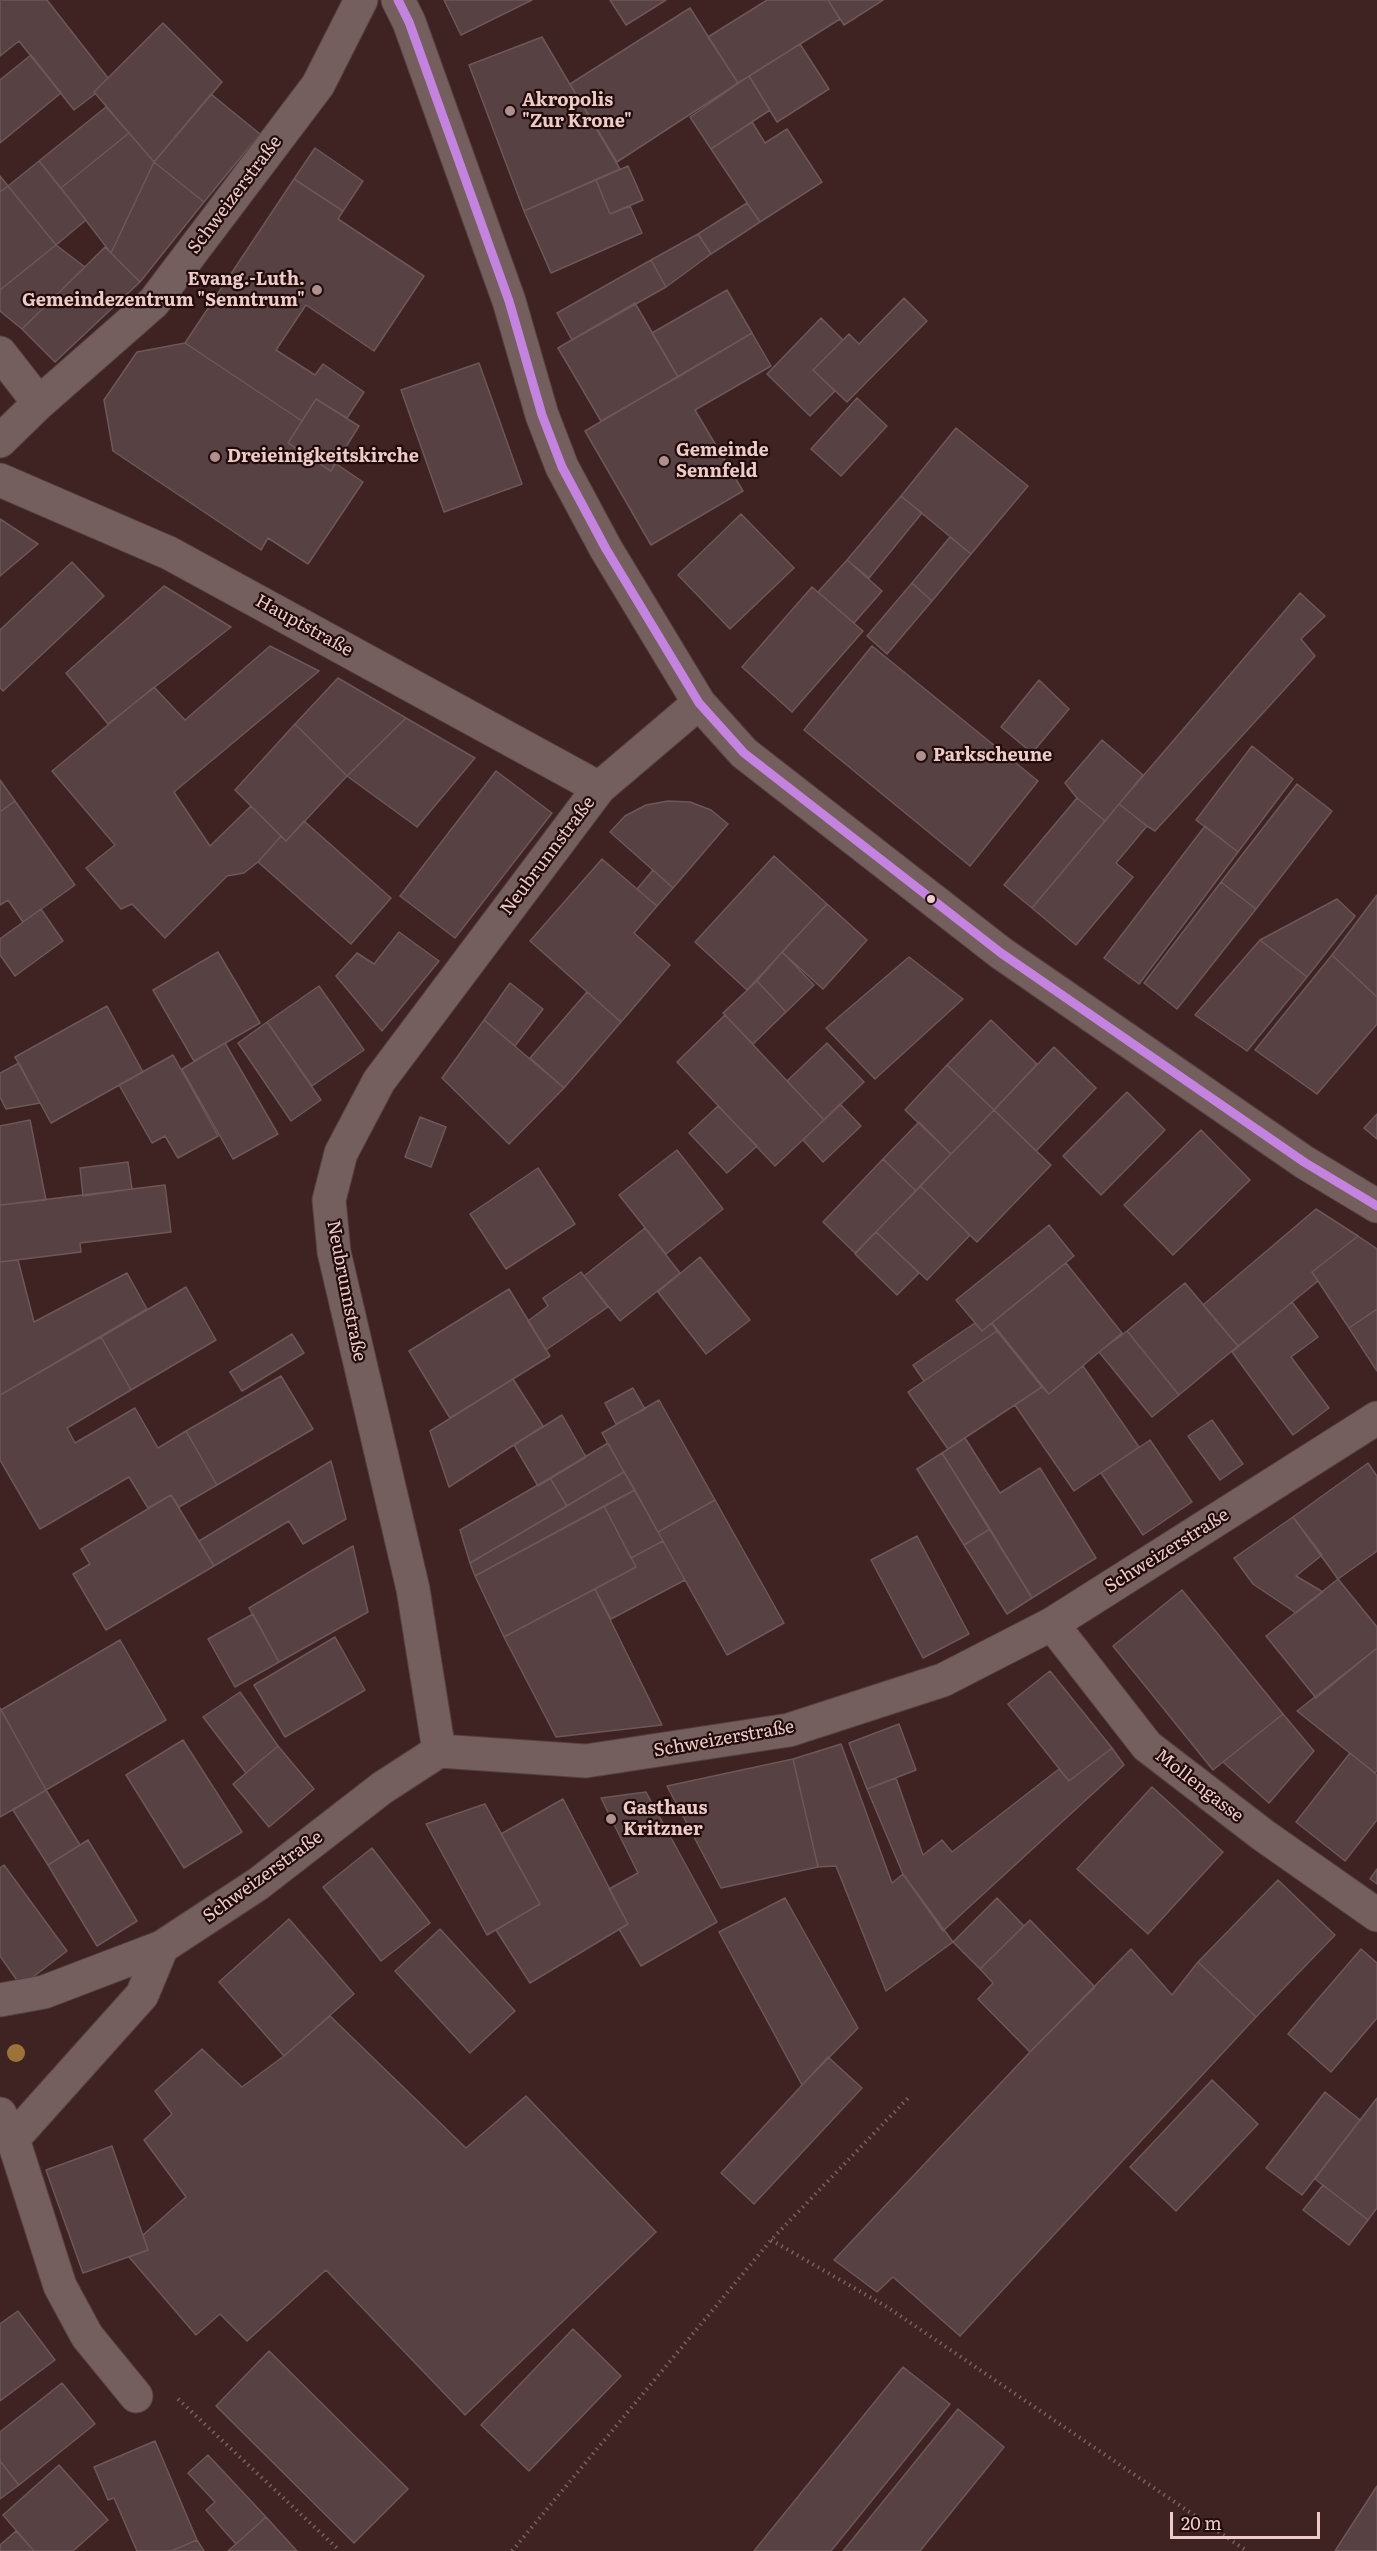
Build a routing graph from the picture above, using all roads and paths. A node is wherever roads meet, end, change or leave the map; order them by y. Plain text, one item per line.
1 (361, 0) edge
2 (398, 0) edge
3 (0, 354) edge
4 (39, 403) junction
5 (0, 441) edge
6 (0, 480) edge
7 (699, 703) junction
8 (599, 788) junction
9 (1377, 1206) edge
10 (1377, 1418) edge
11 (1052, 1624) junction
12 (439, 1751) junction
13 (1377, 1916) edge
14 (162, 1947) junction
15 (0, 2000) edge
16 (910, 2096) dead end
17 (7, 2127) edge
18 (771, 2240) junction
19 (136, 2396) joint
20 (340, 2551) edge
21 (512, 2551) edge
22 (1247, 2551) edge

1 - 4 street, Schweizerstraße
2 - 7 street
3 - 4 street
4 - 5 street, Schweizerstraße
6 - 8 street, Hauptstraße
7 - 8 street, Neubrunnstraße
7 - 9 street
8 - 12 street, Neubrunnstraße
10 - 11 street, Schweizerstraße
11 - 12 street, Schweizerstraße
11 - 13 street, Mollengasse
12 - 14 street, Schweizerstraße
14 - 15 street, Schweizerstraße
14 - 17 street
16 - 18 path
17 - 19 street
18 - 21 path
18 - 22 path
19 - 20 path

